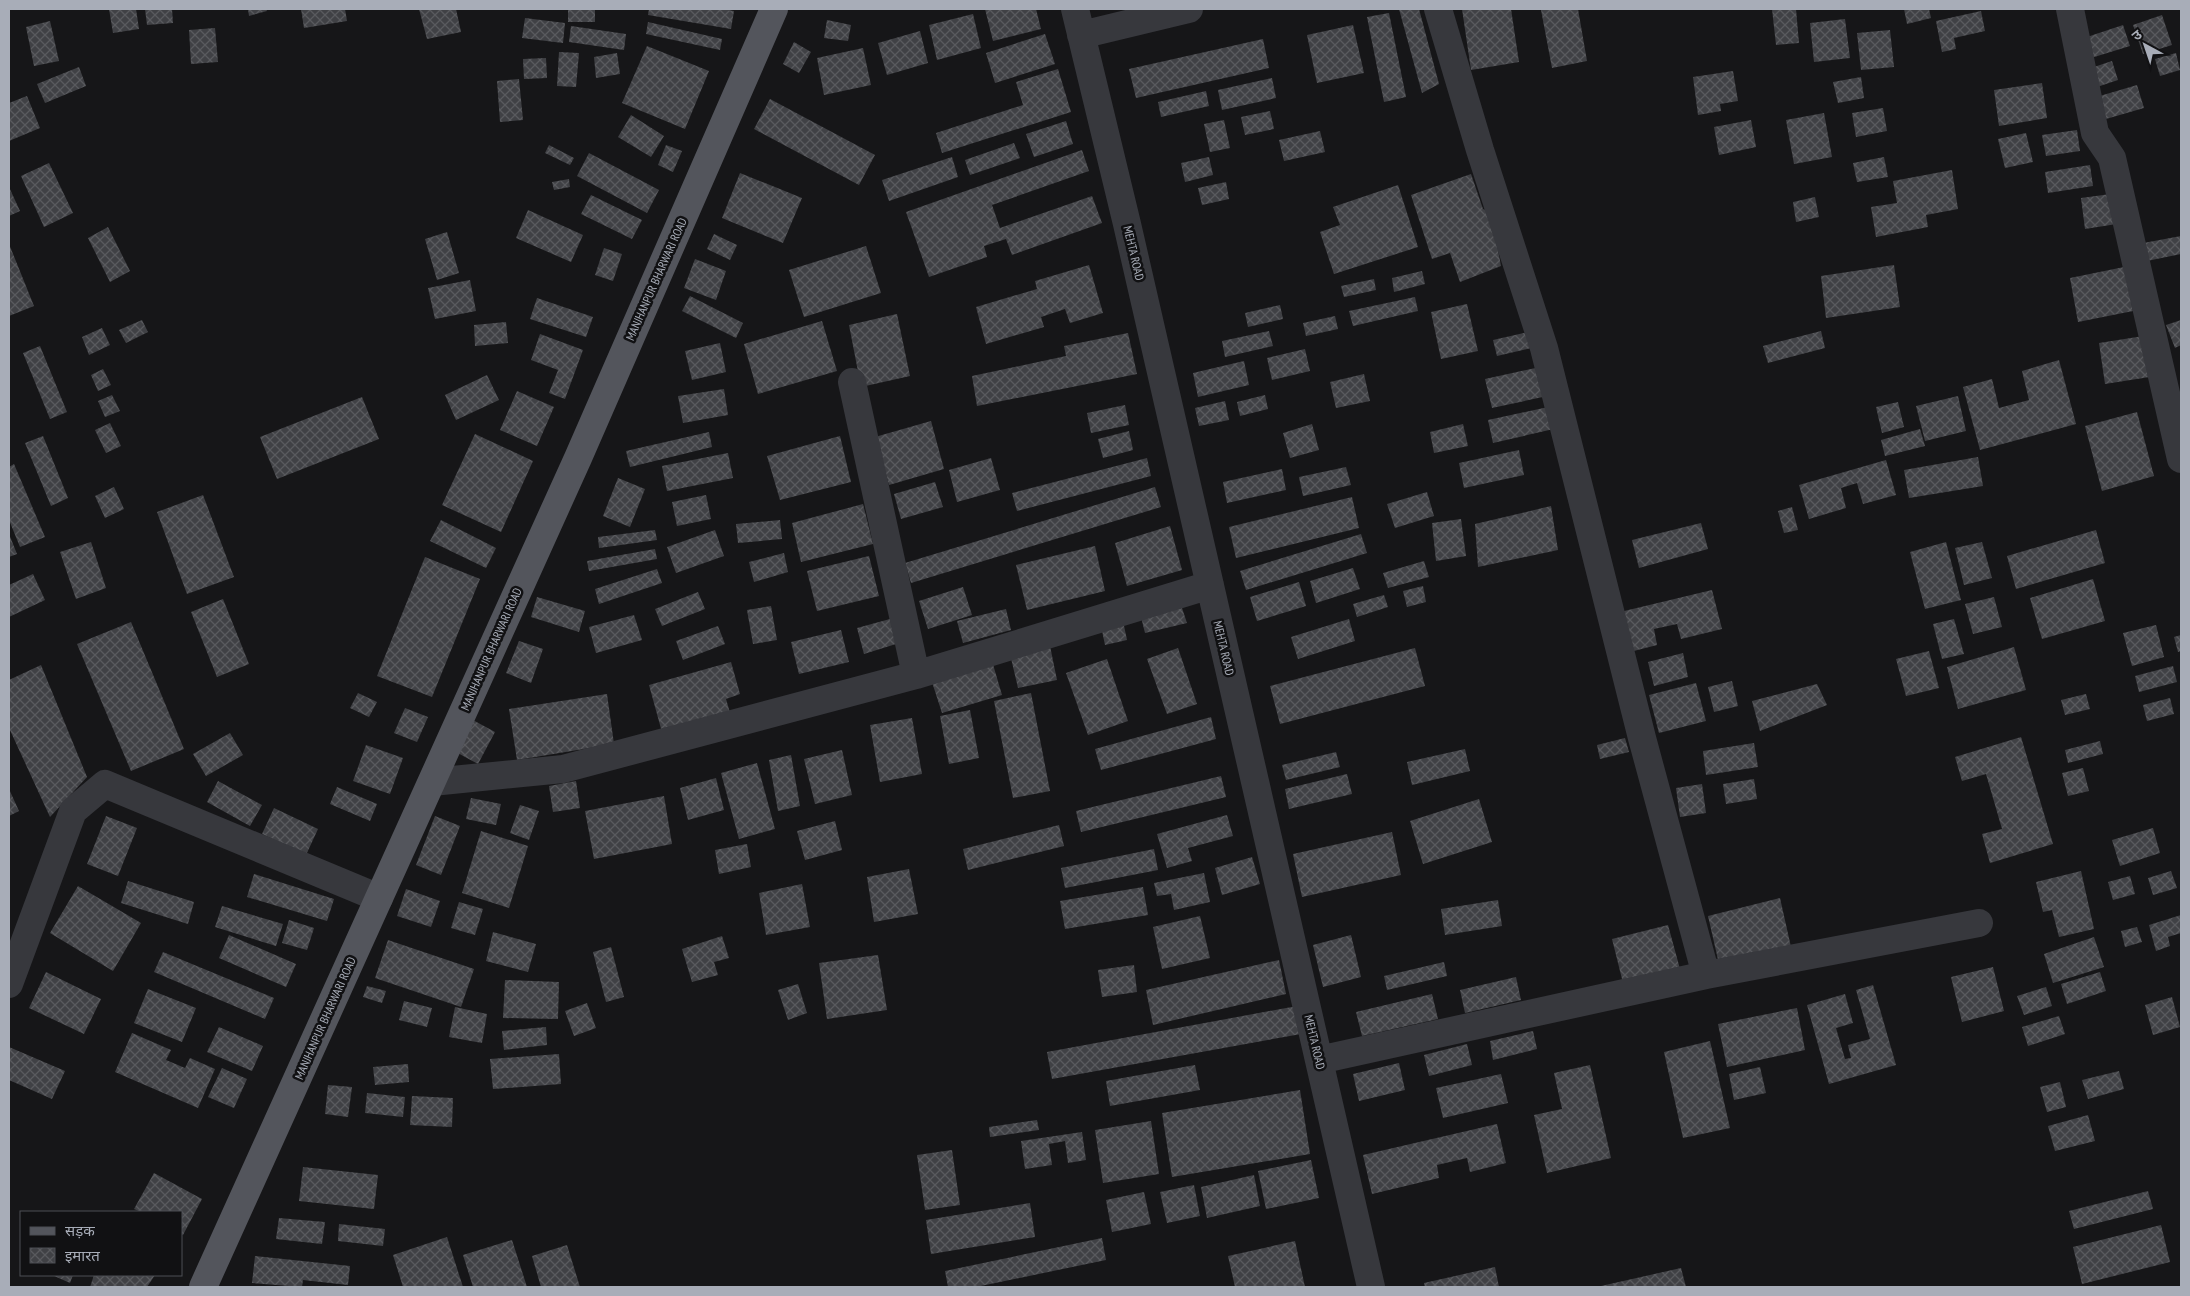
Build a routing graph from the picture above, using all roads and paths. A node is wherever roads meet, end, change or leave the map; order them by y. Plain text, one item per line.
1 (774, 9) edge
2 (1075, 9) edge
3 (1189, 9) edge
4 (1438, 9) edge
5 (2070, 9) edge
6 (1082, 35) junction
7 (852, 382) dead end
8 (2181, 460) edge
9 (1210, 585) junction
10 (916, 675) junction
11 (432, 782) junction
12 (379, 898) junction
13 (1979, 924) dead end
14 (1706, 975) junction
15 (9, 984) edge
16 (1319, 1060) junction
17 (204, 1287) edge
18 (1371, 1287) edge

1 - 11 main road, MANJHANPUR BHARWARI ROAD
2 - 6 street, MEHTA ROAD
3 - 6 street
4 - 14 street
5 - 8 street
6 - 9 street, MEHTA ROAD
7 - 10 street
9 - 10 street
9 - 16 street, MEHTA ROAD
10 - 11 street
11 - 12 main road, MANJHANPUR BHARWARI ROAD
12 - 15 street
12 - 17 main road, MANJHANPUR BHARWARI ROAD
13 - 14 street
14 - 16 street
16 - 18 street, MEHTA ROAD

